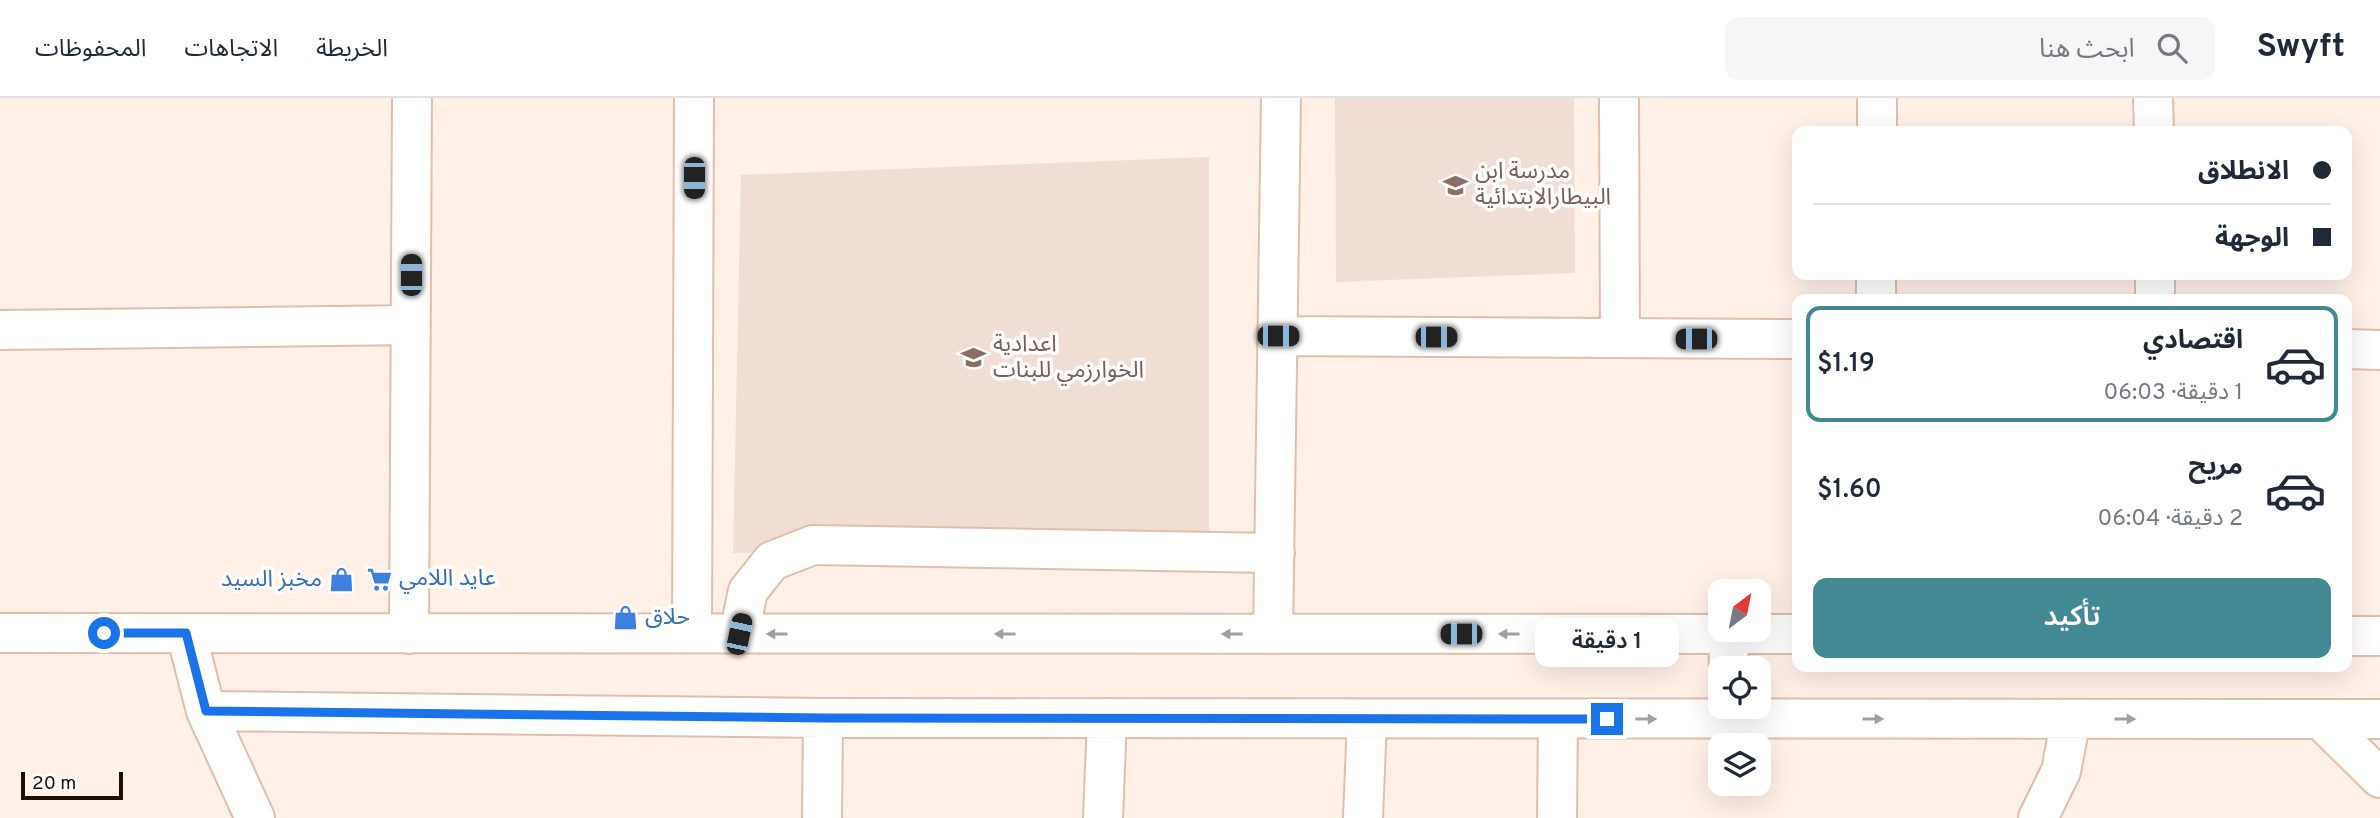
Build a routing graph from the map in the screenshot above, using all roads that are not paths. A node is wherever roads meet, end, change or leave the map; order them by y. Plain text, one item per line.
1 (412, 98) edge
2 (694, 98) edge
3 (1281, 98) edge
4 (1619, 98) edge
5 (1877, 98) edge
6 (2154, 98) edge
7 (1877, 126) edge
8 (2154, 126) edge
9 (411, 326) junction
10 (0, 330) edge
11 (1278, 336) junction
12 (1620, 338) junction
13 (1792, 339) edge
14 (2352, 349) edge
15 (2380, 350) edge
16 (1275, 553) junction
17 (692, 632) junction
18 (0, 633) edge
19 (186, 633) junction
20 (410, 634) junction
21 (739, 634) junction
22 (1273, 634) junction
23 (1792, 635) edge
24 (2352, 636) edge
25 (2380, 636) edge
26 (1729, 651) edge
27 (206, 711) junction
28 (1708, 714) edge
29 (1771, 714) edge
30 (823, 718) junction
31 (1107, 718) junction
32 (1367, 719) junction
33 (1558, 719) junction
34 (2071, 719) junction
35 (2320, 719) junction
36 (2380, 719) edge
37 (2380, 778) edge
38 (255, 818) edge
39 (822, 818) edge
40 (1103, 818) edge
41 (1363, 818) edge
42 (1557, 818) edge
43 (2038, 818) edge

1 - 9 street
2 - 17 street
3 - 11 street
4 - 12 street
5 - 7 street
6 - 8 street
9 - 10 street
9 - 20 street
11 - 12 street
11 - 16 street
12 - 13 street
14 - 15 street
16 - 21 street
16 - 22 street
17 - 20 street
17 - 21 street
18 - 19 street
19 - 20 street
19 - 27 street
22 -> 21 street
26 -> 22 street
23 - 26 street
24 - 25 street
27 - 30 street
27 - 38 street
33 -> 28 street
29 -> 34 street
30 - 31 street
30 - 39 street
31 - 32 street
31 - 40 street
32 - 33 street
32 - 41 street
33 - 42 street
34 -> 35 street
34 - 43 street
35 - 36 street
35 - 37 street

